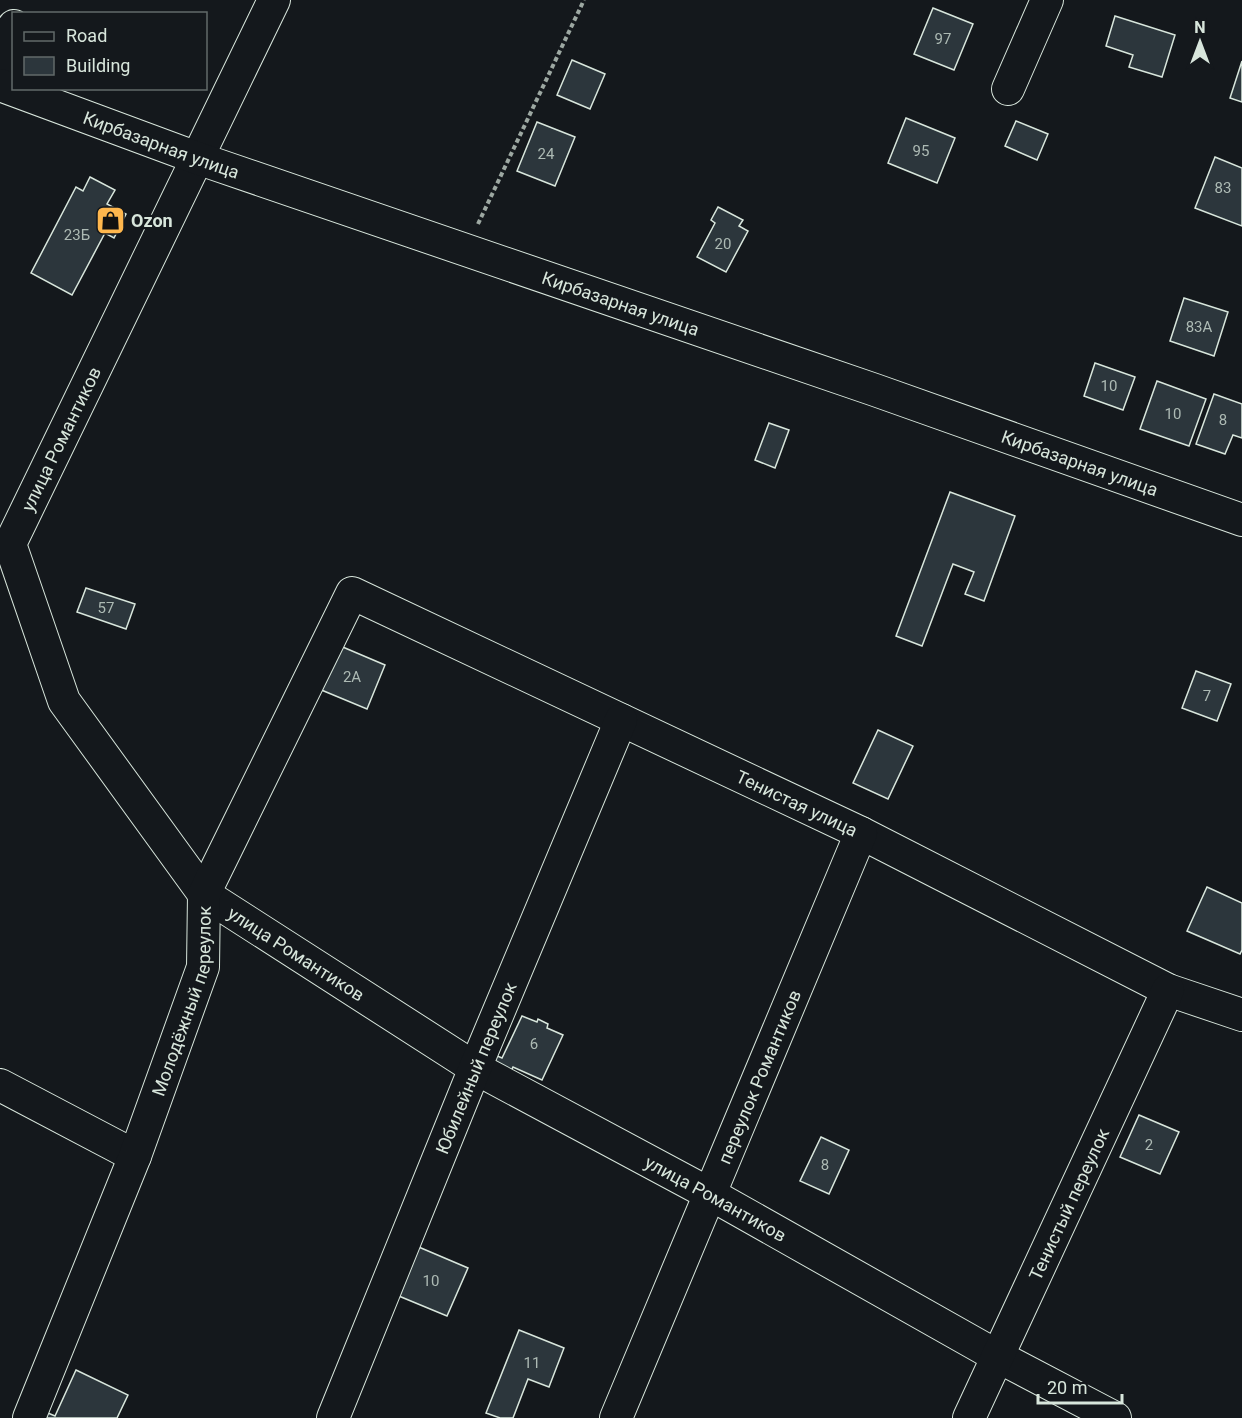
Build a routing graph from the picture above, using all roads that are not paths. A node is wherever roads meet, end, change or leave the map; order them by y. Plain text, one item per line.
1 (274, 0) edge
2 (1047, 0) edge
3 (12, 32) edge
4 (0, 71) edge
5 (1008, 89) dead end
6 (13, 90) edge
7 (197, 158) junction
8 (1242, 520) edge
9 (352, 593) joint
10 (621, 720) junction
11 (861, 833) junction
12 (204, 894) junction
13 (1168, 990) junction
14 (1242, 1015) edge
15 (475, 1068) junction
16 (0, 1085) edge
17 (135, 1156) junction
18 (710, 1194) junction
19 (997, 1356) junction
20 (29, 1418) edge
21 (333, 1418) edge
22 (616, 1418) edge
23 (969, 1418) edge
24 (1115, 1418) edge

1 - 7 street, улица Романтиков
2 - 5 street
3 - 4 street
6 - 7 street, Кирбазарная улица
7 - 8 street, Кирбазарная улица
7 - 12 street, улица Романтиков
9 - 10 street, Тенистая улица
9 - 12 street, Молодёжный переулок
10 - 11 street, Тенистая улица
10 - 15 street, Юбилейный переулок
11 - 13 street, Тенистая улица
11 - 18 street, переулок Романтиков
12 - 15 street, улица Романтиков
12 - 17 street, Молодёжный переулок
13 - 14 street, Тенистая улица
13 - 19 street, Тенистый переулок
15 - 18 street, улица Романтиков
15 - 21 street, Юбилейный переулок
16 - 17 street
17 - 20 street, Молодёжный переулок
18 - 19 street, улица Романтиков
18 - 22 street, переулок Романтиков
19 - 23 street, Тенистый переулок
19 - 24 street, улица Романтиков

